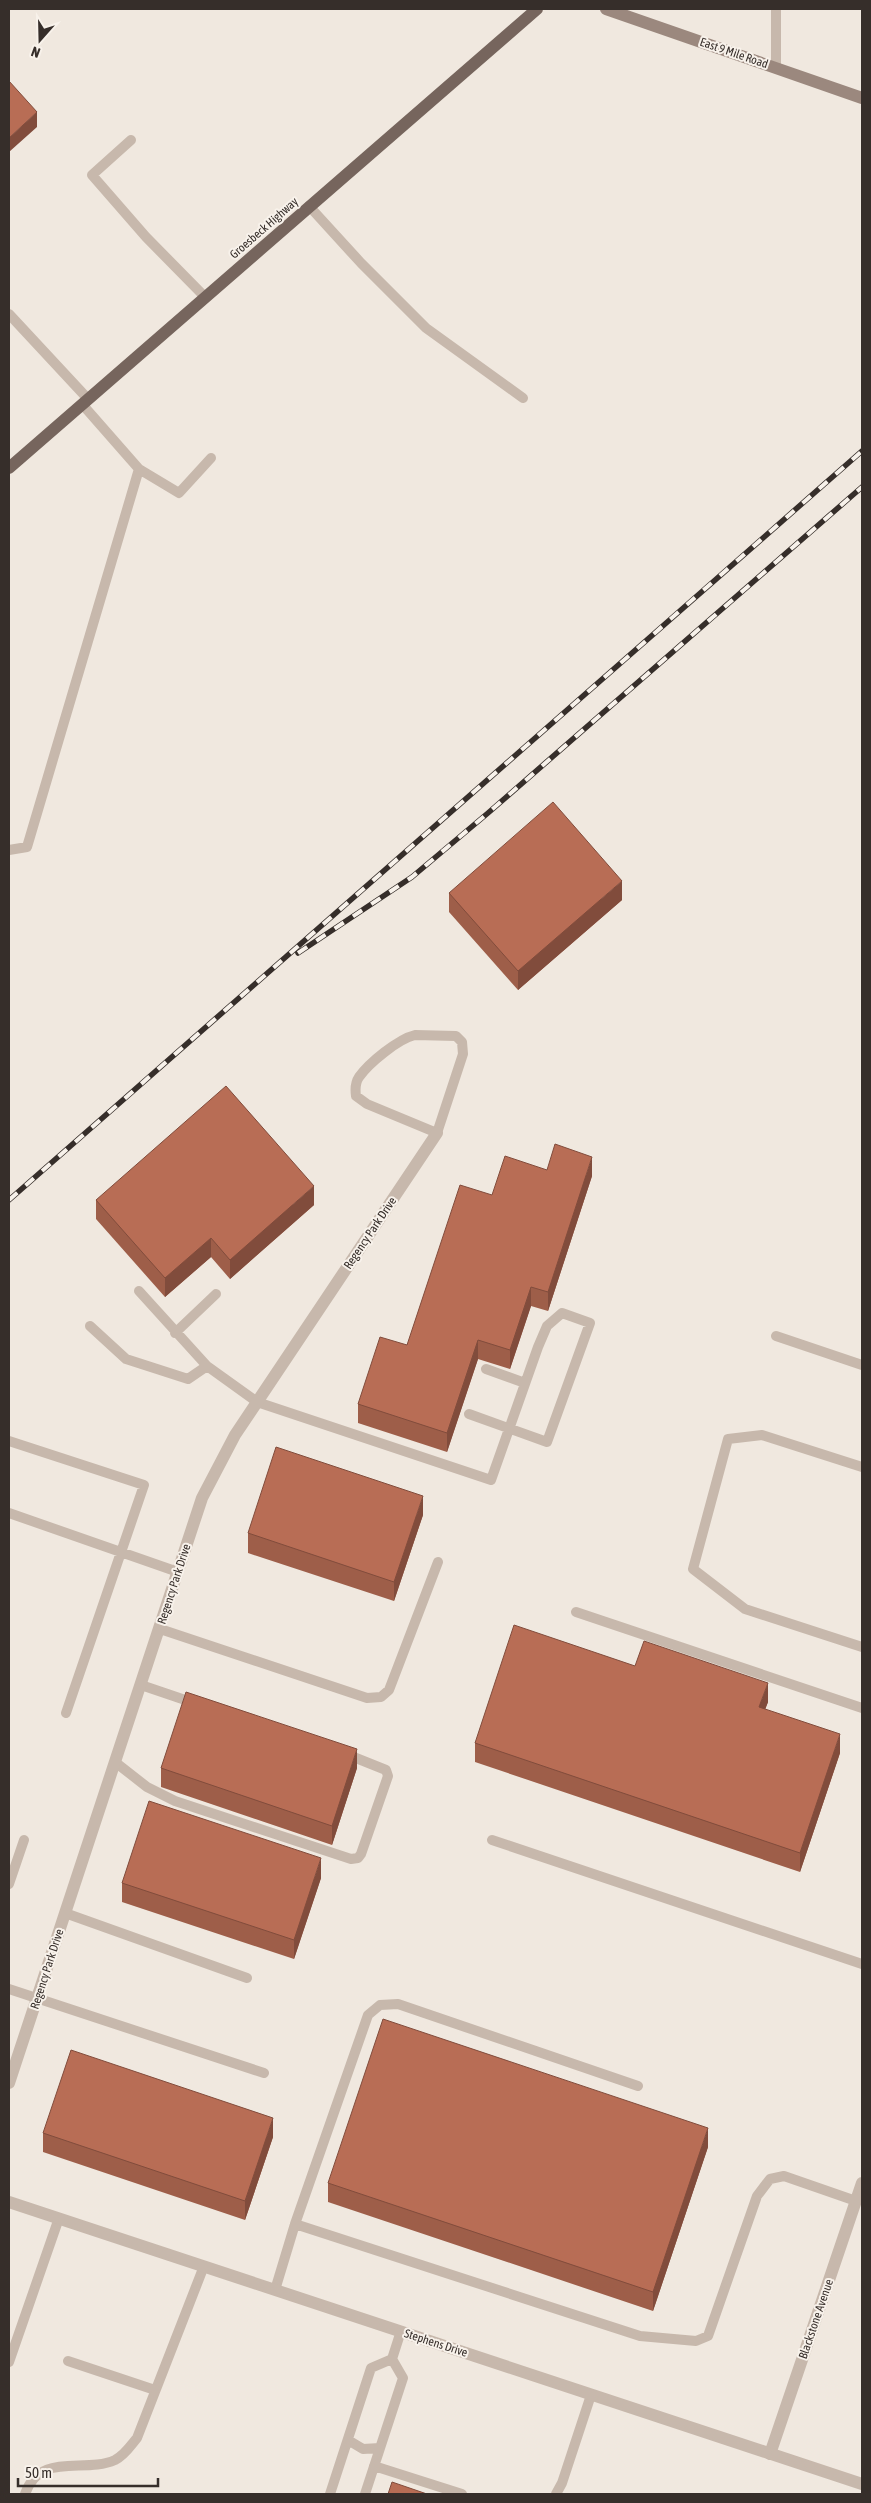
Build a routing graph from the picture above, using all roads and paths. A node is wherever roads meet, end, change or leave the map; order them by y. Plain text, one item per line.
1 (537, 9) edge
2 (606, 9) edge
3 (776, 9) edge
4 (776, 68) junction
5 (862, 98) edge
6 (131, 140) dead end
7 (309, 206) junction
8 (205, 297) junction
9 (9, 314) edge
10 (524, 398) dead end
11 (85, 402) junction
12 (211, 458) dead end
13 (9, 468) edge
14 (139, 469) junction
15 (9, 850) edge
16 (437, 1133) junction
17 (139, 1291) dead end
18 (216, 1294) dead end
19 (90, 1326) dead end
20 (175, 1333) junction
21 (776, 1336) dead end
22 (862, 1365) edge
23 (208, 1366) junction
24 (486, 1369) dead end
25 (525, 1384) junction
26 (257, 1402) junction
27 (469, 1414) dead end
28 (509, 1429) junction
29 (9, 1441) edge
30 (862, 1467) edge
31 (9, 1513) edge
32 (122, 1552) junction
33 (438, 1562) dead end
34 (178, 1572) junction
35 (576, 1612) dead end
36 (160, 1628) junction
37 (862, 1647) edge
38 (141, 1685) junction
39 (205, 1707) edge
40 (862, 1708) edge
41 (66, 1713) dead end
42 (334, 1751) edge
43 (115, 1762) junction
44 (24, 1840) dead end
45 (492, 1840) dead end
46 (9, 1884) edge
47 (65, 1913) junction
48 (862, 1964) edge
49 (247, 1978) dead end
50 (9, 1989) edge
51 (37, 1999) junction
52 (264, 2073) dead end
53 (9, 2083) edge
54 (638, 2086) dead end
55 (862, 2183) edge
56 (856, 2201) junction
57 (9, 2202) edge
58 (59, 2218) junction
59 (295, 2224) junction
60 (204, 2266) junction
61 (275, 2290) junction
62 (401, 2331) junction
63 (392, 2359) junction
64 (68, 2361) dead end
65 (9, 2362) edge
66 (156, 2390) junction
67 (591, 2395) junction
68 (348, 2440) junction
69 (380, 2448) junction
70 (770, 2454) junction
71 (374, 2466) junction
72 (862, 2484) edge
73 (25, 2494) edge
74 (330, 2494) edge
75 (365, 2494) edge
76 (462, 2494) edge
77 (556, 2494) edge

1 - 7 main road, Groesbeck Highway
2 - 4 main road, East 9 Mile Road
3 - 4 lane
4 - 5 main road, East 9 Mile Road
6 - 8 lane
7 - 8 main road, Groesbeck Highway
7 - 10 lane
8 - 11 main road, Groesbeck Highway
9 - 11 lane
11 - 13 main road, Groesbeck Highway
11 - 14 lane
12 - 14 lane
14 - 15 lane
16 - 16 lane
16 - 26 street, Regency Park Drive
17 - 20 lane
18 - 20 lane
19 - 23 lane
20 - 23 lane
21 - 22 lane
23 - 26 lane
24 - 25 lane
25 - 28 lane
25 - 28 lane
26 - 28 lane
26 - 34 street, Regency Park Drive
27 - 28 lane
29 - 32 lane
30 - 37 lane
31 - 32 lane
32 - 34 lane
32 - 41 lane
33 - 36 lane
34 - 36 street, Regency Park Drive
35 - 40 lane
36 - 38 street, Regency Park Drive
38 - 39 lane
38 - 43 street, Regency Park Drive
42 - 43 lane
43 - 47 street, Regency Park Drive
44 - 46 lane
45 - 48 lane
47 - 49 lane
47 - 51 street, Regency Park Drive
50 - 51 lane
51 - 52 lane
51 - 53 street, Regency Park Drive
54 - 59 lane
55 - 56 street, Blackstone Avenue
56 - 59 lane
56 - 70 street, Blackstone Avenue
57 - 58 street, Stephens Drive
58 - 60 street, Stephens Drive
58 - 65 lane
59 - 61 lane
60 - 61 street, Stephens Drive
60 - 66 lane
61 - 62 street, Stephens Drive
62 - 63 lane
62 - 67 street, Stephens Drive
63 - 68 lane
63 - 69 lane
64 - 66 lane
66 - 73 lane
67 - 70 street, Stephens Drive
67 - 77 lane
68 - 69 lane
68 - 74 lane
69 - 71 lane
70 - 72 street, Stephens Drive
71 - 75 lane
71 - 76 lane

